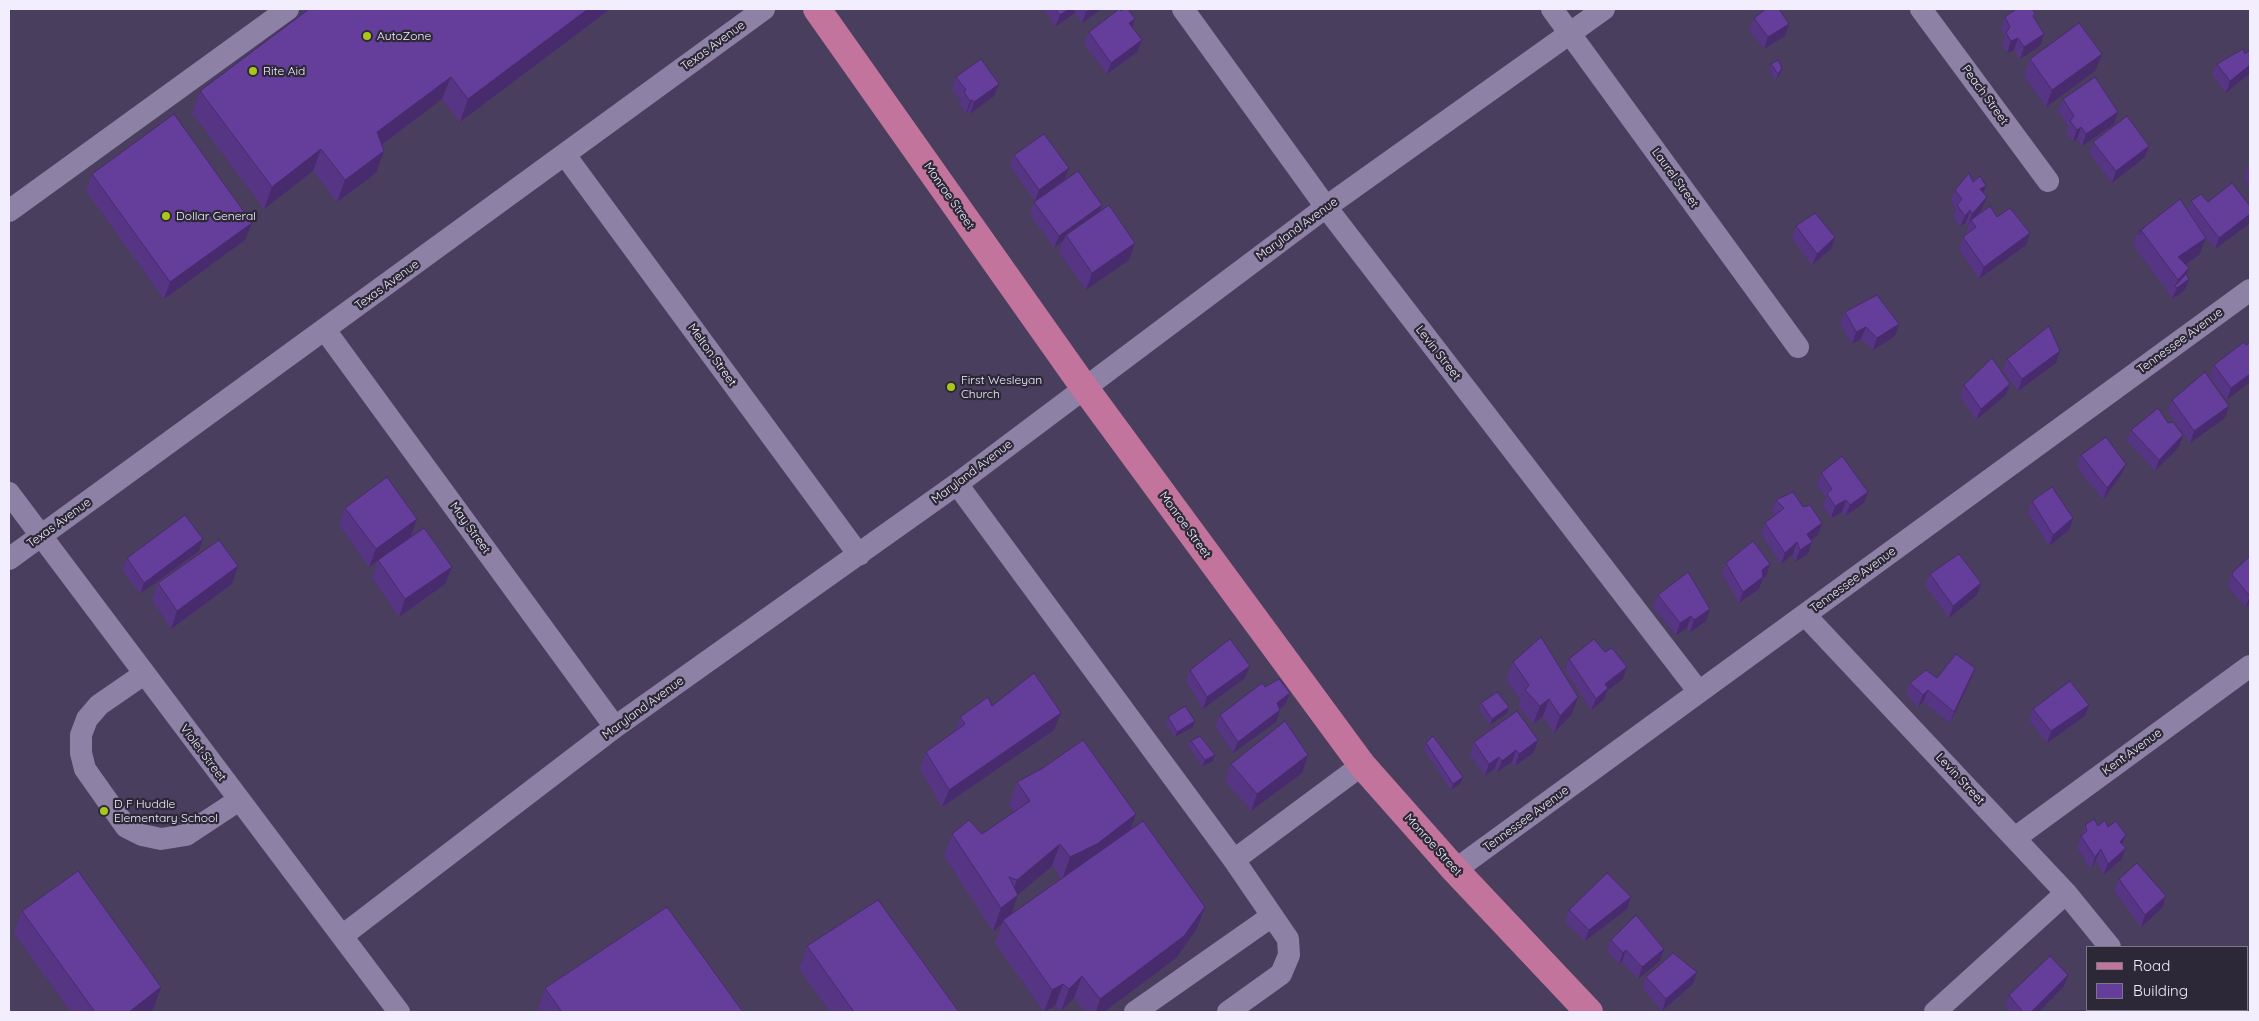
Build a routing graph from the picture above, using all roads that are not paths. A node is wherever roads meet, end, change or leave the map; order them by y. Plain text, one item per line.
1 (288, 9) edge
2 (764, 9) edge
3 (817, 9) edge
4 (1183, 9) edge
5 (1552, 9) edge
6 (1604, 9) edge
7 (1921, 9) edge
8 (1570, 34) junction
9 (565, 155) junction
10 (2048, 181) dead end
11 (1326, 207) junction
12 (9, 211) edge
13 (2250, 290) edge
14 (325, 330) junction
15 (1798, 347) dead end
16 (1084, 387) junction
17 (957, 484) junction
18 (9, 493) edge
19 (40, 536) junction
20 (859, 555) junction
21 (9, 559) edge
22 (1805, 615) junction
23 (2250, 666) edge
24 (144, 674) junction
25 (1699, 692) junction
26 (614, 727) junction
27 (1362, 765) junction
28 (239, 800) junction
29 (2015, 838) junction
30 (1234, 860) junction
31 (1455, 870) junction
32 (2066, 893) junction
33 (1272, 916) junction
34 (342, 936) junction
35 (2109, 946) edge
36 (399, 1012) edge
37 (1135, 1012) edge
38 (1228, 1012) edge
39 (1589, 1012) edge
40 (1935, 1012) edge

1 - 12 street
2 - 9 street, Texas Avenue
3 - 16 main road, Monroe Street
4 - 11 street, Levin Street
5 - 8 street, Laurel Street
6 - 8 street, Maryland Avenue
7 - 10 street, Peach Street
8 - 11 street, Maryland Avenue
8 - 15 street, Laurel Street
9 - 14 street, Texas Avenue
9 - 20 street, Melton Street
11 - 16 street, Maryland Avenue
11 - 25 street, Levin Street
13 - 22 street, Tennessee Avenue
14 - 19 street, Texas Avenue
14 - 26 street, May Street
16 - 17 street, Maryland Avenue
16 - 27 main road, Monroe Street
17 - 20 street, Maryland Avenue
17 - 30 street
18 - 19 street, Violet Street
19 - 21 street, Texas Avenue
19 - 24 street, Violet Street
20 - 26 street, Maryland Avenue
22 - 25 street, Tennessee Avenue
22 - 29 street, Levin Street
23 - 29 street, Kent Avenue
24 - 28 street, Violet Street
24 - 28 street
25 - 31 street, Tennessee Avenue
26 - 34 street, Maryland Avenue
27 - 30 street
27 - 31 main road, Monroe Street
28 - 34 street, Violet Street
29 - 32 street, Levin Street
30 - 33 street
31 - 39 main road, Monroe Street
32 - 35 street, Levin Street
32 - 40 street
33 - 37 street
33 - 38 street
34 - 36 street, Violet Street

